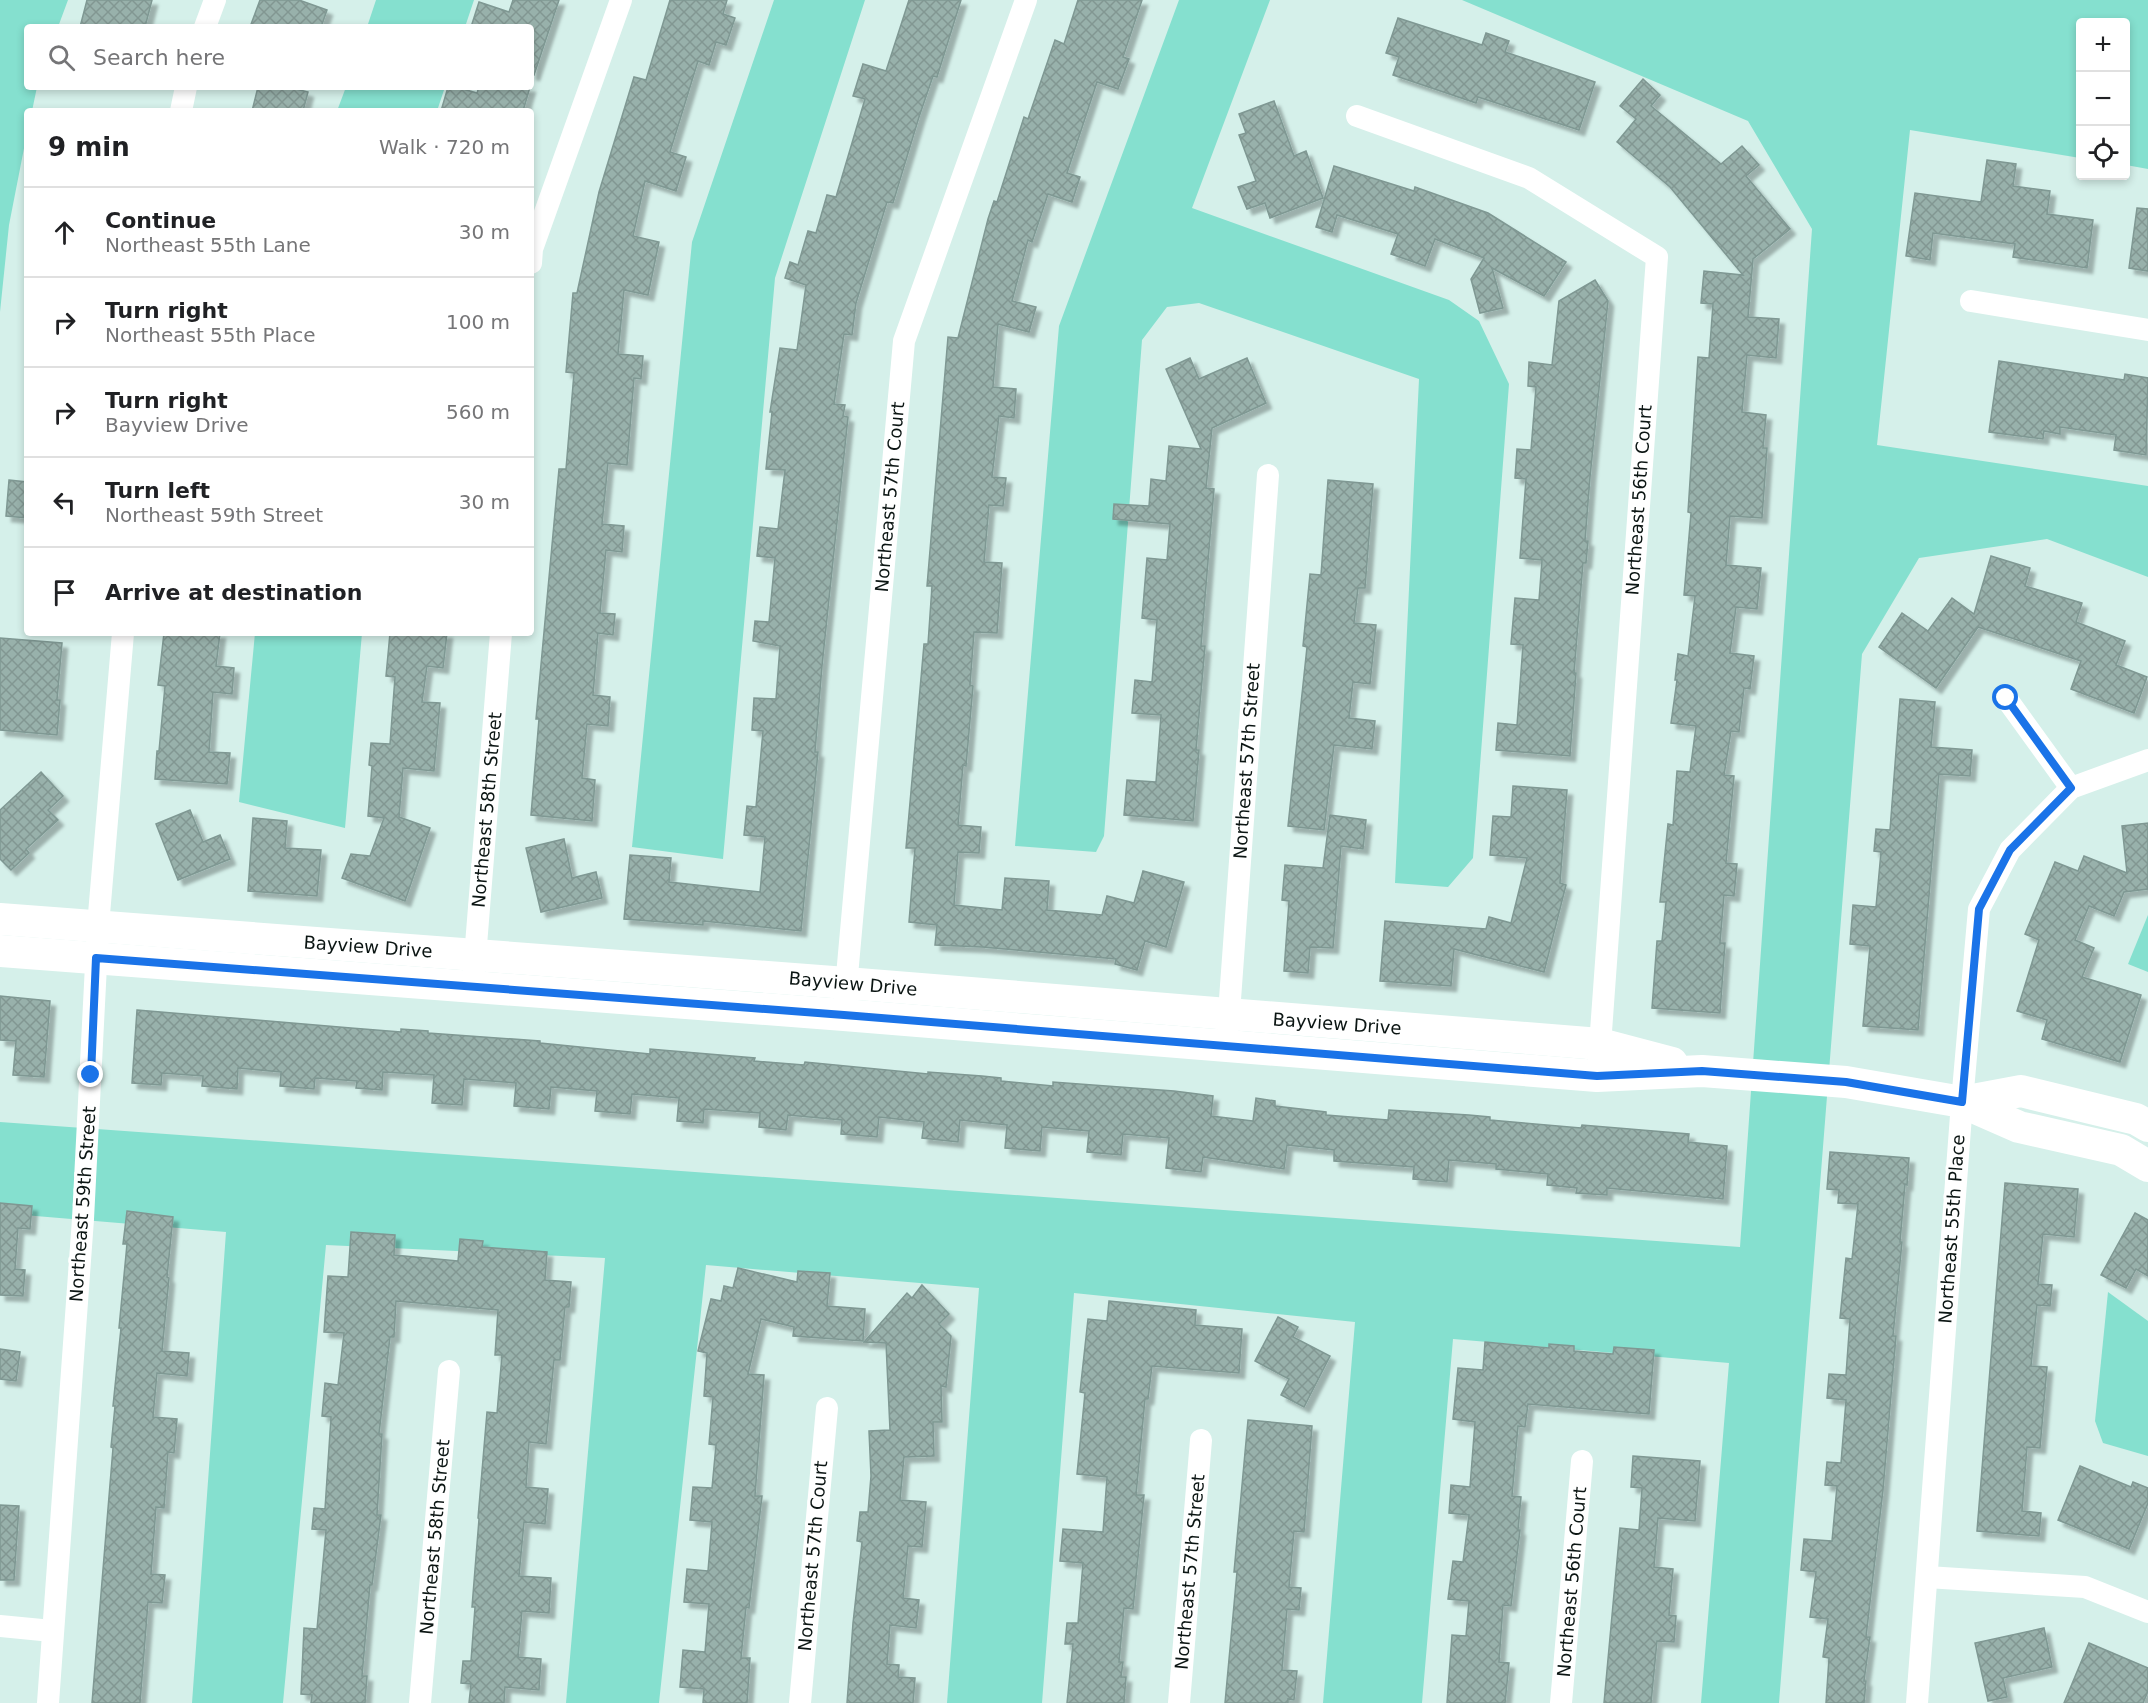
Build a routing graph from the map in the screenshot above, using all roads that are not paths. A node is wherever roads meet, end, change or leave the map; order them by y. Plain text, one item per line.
1 (215, 0) edge
2 (621, 0) edge
3 (1026, 0) edge
4 (206, 24) edge
5 (185, 90) edge
6 (182, 108) edge
7 (1357, 116) dead end
8 (534, 243) edge
9 (1971, 301) dead end
10 (2148, 330) edge
11 (1268, 475) dead end
12 (123, 636) edge
13 (501, 636) edge
14 (2006, 698) dead end
15 (2148, 759) edge
16 (2071, 788) junction
17 (0, 919) edge
18 (98, 926) junction
19 (278, 940) junction
20 (0, 951) edge
21 (475, 955) junction
22 (96, 958) junction
23 (640, 967) junction
24 (275, 972) junction
25 (846, 983) junction
26 (472, 987) junction
27 (1024, 998) junction
28 (637, 999) junction
29 (844, 1015) junction
30 (1229, 1015) junction
31 (1022, 1030) junction
32 (1418, 1030) junction
33 (1600, 1044) junction
34 (1226, 1047) junction
35 (1416, 1062) junction
36 (1702, 1071) junction
37 (1597, 1076) junction
38 (1962, 1102) junction
39 (2142, 1122) edge
40 (2121, 1150) junction
41 (2148, 1166) edge
42 (449, 1371) dead end
43 (827, 1408) dead end
44 (1201, 1440) dead end
45 (1582, 1461) dead end
46 (1927, 1577) junction
47 (2148, 1612) edge
48 (0, 1626) edge
49 (52, 1631) junction
50 (48, 1703) edge
51 (420, 1703) edge
52 (800, 1703) edge
53 (1179, 1703) edge
54 (1561, 1703) edge
55 (1917, 1703) edge

1 - 4 street
2 - 8 street
3 - 25 street, Northeast 57th Court
5 - 6 street
7 - 33 street, Northeast 56th Court
9 - 10 street
11 - 30 street, Northeast 57th Street
12 - 18 street, Northeast 59th Street
13 - 21 street, Northeast 58th Street
14 - 16 street
15 - 16 street
16 - 38 street, Northeast 55th Place
17 - 18 street, Bayview Drive
18 - 19 street, Bayview Drive
18 - 22 street, Northeast 59th Street
19 - 21 street, Bayview Drive
19 - 24 street
20 - 22 street, Bayview Drive
21 - 23 street, Bayview Drive
21 - 26 street, Northeast 58th Street
22 - 24 street, Bayview Drive
22 - 49 street, Northeast 59th Street
23 - 25 street, Bayview Drive
23 - 28 street
24 - 26 street, Bayview Drive
25 - 27 street, Bayview Drive
25 - 29 street, Northeast 57th Court
26 - 28 street, Bayview Drive
27 - 30 street, Bayview Drive
27 - 31 street
28 - 29 street, Bayview Drive
29 - 31 street, Bayview Drive
30 - 32 street, Bayview Drive
30 - 34 street, Northeast 57th Street
31 - 34 street, Bayview Drive
32 - 33 street, Bayview Drive
32 - 35 street
33 - 36 street, Bayview Drive
33 - 37 street, Northeast 56th Court
34 - 35 street, Bayview Drive
35 - 37 street, Bayview Drive
36 - 37 street, Bayview Drive
36 - 38 street, Bayview Drive
38 - 39 street, Bayview Drive
38 - 40 street, Bayview Drive
38 - 46 street, Northeast 55th Place
39 - 40 street
40 - 41 street, Bayview Drive
42 - 51 street, Northeast 58th Street
43 - 52 street, Northeast 57th Court
44 - 53 street, Northeast 57th Street
45 - 54 street, Northeast 56th Court
46 - 47 street
46 - 55 street, Northeast 55th Place
48 - 49 street
49 - 50 street, Northeast 59th Street

